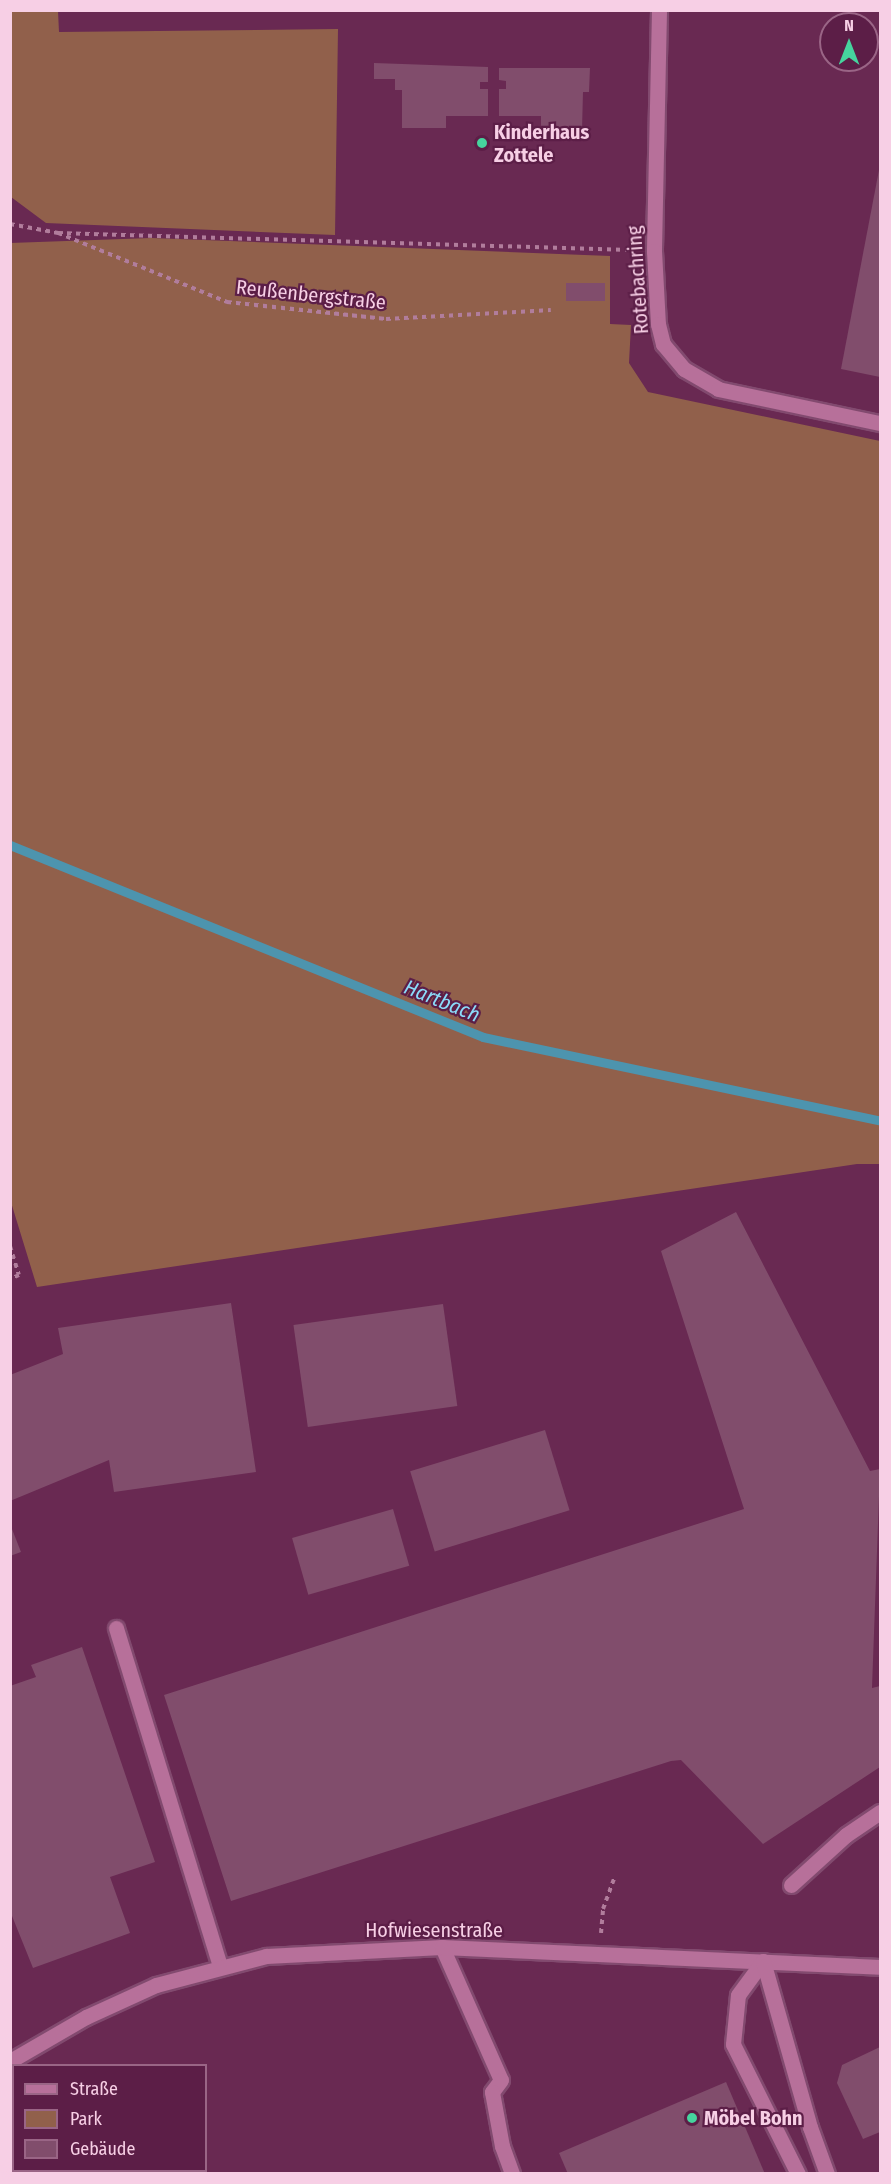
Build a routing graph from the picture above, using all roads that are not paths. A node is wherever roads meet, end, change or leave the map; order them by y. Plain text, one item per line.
1 (659, 10) edge
2 (880, 423) edge
3 (116, 1628) dead end
4 (880, 1812) edge
5 (791, 1885) dead end
6 (441, 1947) junction
7 (763, 1961) junction
8 (220, 1966) junction
9 (880, 1967) edge
10 (10, 2061) edge
11 (512, 2174) edge
12 (798, 2174) edge
13 (827, 2174) edge

1 - 2 street, Rotebachring
3 - 8 street
4 - 5 street
6 - 7 street, Hofwiesenstraße
6 - 8 street, Hofwiesenstraße
6 - 11 street
7 - 9 street, Hofwiesenstraße
7 - 12 street
7 - 13 street
8 - 10 street, Hofwiesenstraße

